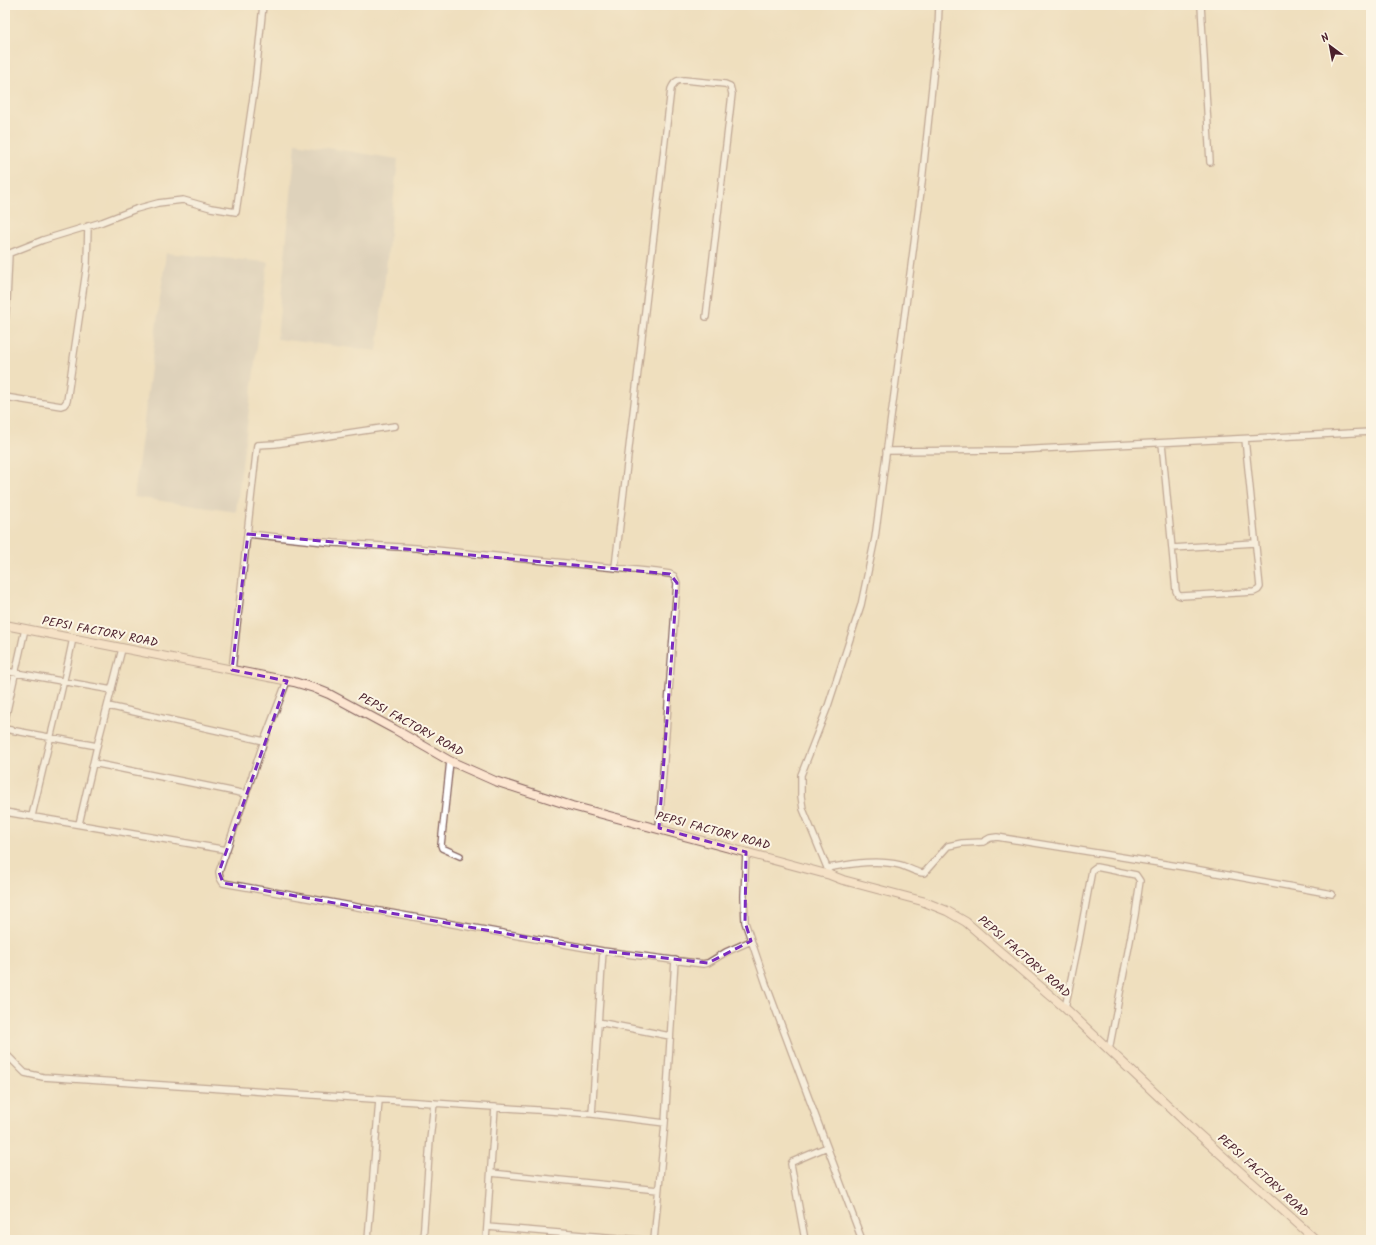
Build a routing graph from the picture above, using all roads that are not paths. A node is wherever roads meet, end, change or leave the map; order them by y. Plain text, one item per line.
1 (263, 5) edge
2 (939, 5) edge
3 (1201, 5) edge
4 (1210, 162) dead end
5 (88, 226) junction
6 (7, 254) edge
7 (706, 316) dead end
8 (5, 320) edge
9 (5, 397) edge
10 (395, 426) dead end
11 (1371, 432) edge
12 (1245, 439) junction
13 (1162, 443) junction
14 (886, 451) junction
15 (248, 534) junction
16 (1255, 543) junction
17 (1172, 548) junction
18 (615, 568) junction
19 (5, 625) edge
20 (25, 629) junction
21 (73, 638) junction
22 (122, 649) junction
23 (232, 670) junction
24 (5, 671) edge
25 (16, 673) junction
26 (287, 681) junction
27 (64, 682) junction
28 (112, 690) junction
29 (108, 706) junction
30 (5, 720) edge
31 (5, 729) edge
32 (49, 737) junction
33 (264, 741) junction
34 (97, 746) junction
35 (450, 761) junction
36 (93, 763) junction
37 (246, 794) junction
38 (5, 812) edge
39 (32, 816) junction
40 (79, 824) junction
41 (659, 828) junction
42 (227, 850) junction
43 (746, 852) junction
44 (460, 856) dead end
45 (829, 871) junction
46 (1332, 894) dead end
47 (751, 941) junction
48 (603, 950) junction
49 (675, 960) junction
50 (1065, 1008) junction
51 (598, 1022) junction
52 (670, 1036) junction
53 (1109, 1050) junction
54 (5, 1053) edge
55 (379, 1100) junction
56 (434, 1103) junction
57 (495, 1107) junction
58 (592, 1114) junction
59 (665, 1122) junction
60 (827, 1147) junction
61 (491, 1173) junction
62 (658, 1190) junction
63 (487, 1227) junction
64 (368, 1240) edge
65 (423, 1240) edge
66 (486, 1240) edge
67 (642, 1240) edge
68 (654, 1240) edge
69 (805, 1240) edge
70 (862, 1240) edge
71 (1316, 1240) edge

1 - 5 street
2 - 14 street
3 - 4 street
5 - 6 street
5 - 9 street
6 - 8 street
7 - 18 street
10 - 15 street
11 - 12 street
12 - 13 street
12 - 16 street
13 - 14 street
13 - 17 street
14 - 45 street
15 - 18 street
15 - 23 street
16 - 17 street
16 - 17 street
18 - 41 street
19 - 20 main road, PEPSI FACTORY ROAD
20 - 21 main road, PEPSI FACTORY ROAD
20 - 25 street
21 - 22 main road, PEPSI FACTORY ROAD
21 - 27 street
22 - 23 main road, PEPSI FACTORY ROAD
22 - 28 street
23 - 26 main road, PEPSI FACTORY ROAD
24 - 25 street
25 - 27 street
25 - 30 street
26 - 33 street
26 - 35 main road, PEPSI FACTORY ROAD
27 - 28 street
27 - 32 street
28 - 29 street
29 - 33 street
29 - 34 street
31 - 32 street
32 - 34 street
32 - 39 street
33 - 37 street
34 - 36 street
35 - 41 main road, PEPSI FACTORY ROAD
35 - 44 street
36 - 37 street
36 - 40 street
37 - 42 street
38 - 39 street
39 - 40 street
40 - 42 street
41 - 43 main road, PEPSI FACTORY ROAD
42 - 48 street
43 - 45 main road, PEPSI FACTORY ROAD
43 - 47 street
45 - 46 street
45 - 50 main road, PEPSI FACTORY ROAD
47 - 49 street
47 - 60 street
48 - 49 street
48 - 51 street
49 - 52 street
50 - 53 main road, PEPSI FACTORY ROAD
50 - 53 street
51 - 52 street
51 - 58 street
52 - 59 street
53 - 71 main road, PEPSI FACTORY ROAD
54 - 55 street
55 - 56 street
55 - 64 street
56 - 57 street
56 - 65 street
57 - 58 street
57 - 61 street
58 - 59 street
59 - 62 street
60 - 69 street
60 - 70 street
61 - 62 street
61 - 63 street
62 - 68 street
63 - 66 street
63 - 67 street

